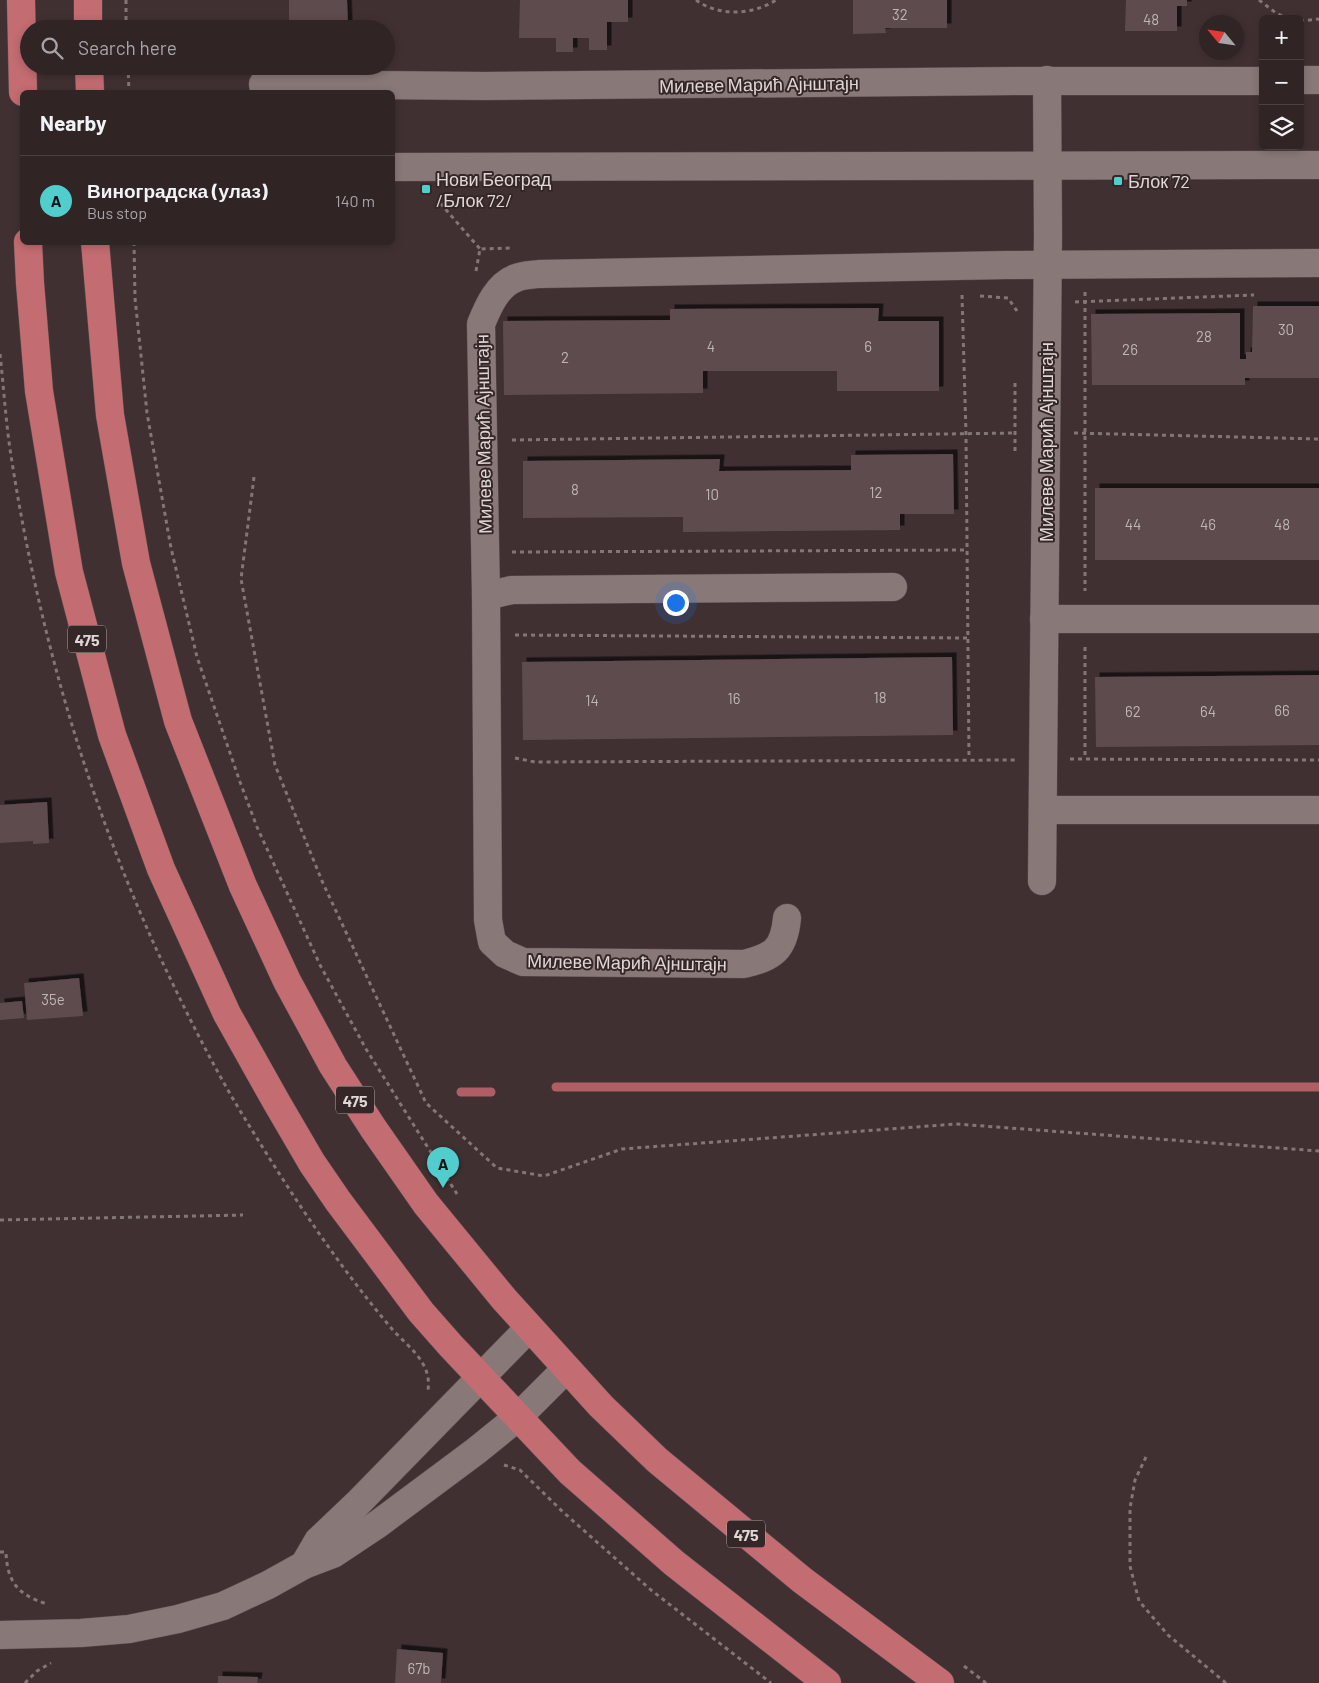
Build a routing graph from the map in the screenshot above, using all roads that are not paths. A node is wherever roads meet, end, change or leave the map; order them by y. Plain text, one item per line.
1 (21, 0) edge
2 (88, 0) edge
3 (21, 20) edge
4 (88, 20) edge
5 (23, 75) edge
6 (89, 75) edge
7 (1046, 80) junction
8 (1259, 80) edge
9 (1304, 80) edge
10 (1319, 80) edge
11 (23, 90) edge
12 (90, 90) edge
13 (264, 90) edge
14 (1319, 164) edge
15 (1048, 166) junction
16 (395, 167) edge
17 (28, 245) edge
18 (95, 245) edge
19 (1319, 263) edge
20 (1048, 264) junction
21 (893, 587) dead end
22 (499, 593) junction
23 (1044, 619) junction
24 (1319, 619) edge
25 (1043, 810) junction
26 (1319, 810) edge
27 (1042, 881) dead end
28 (786, 918) dead end
29 (529, 1328) junction
30 (566, 1368) junction
31 (480, 1376) junction
32 (518, 1417) junction
33 (304, 1565) junction
34 (0, 1635) edge
35 (827, 1683) edge
36 (940, 1683) edge

1 - 3 highway
2 - 4 highway
5 - 11 highway
6 - 12 highway
7 - 8 street, Милеве Марић Ајнштајн
7 - 13 street, Милеве Марић Ајнштајн
7 - 15 street, Милеве Марић Ајнштајн
9 - 10 street
14 - 15 street
15 - 16 street
15 - 20 street, Милеве Марић Ајнштајн
17 - 31 highway, 475
18 - 29 highway, 475
19 - 20 street, Милеве Марић Ајнштајн
20 - 22 street, Милеве Марић Ајнштајн
20 - 23 street, Милеве Марић Ајнштајн
21 - 22 street
22 - 28 street, Милеве Марић Ајнштајн
23 - 24 street
23 - 25 street, Милеве Марић Ајнштајн
25 - 26 street
25 - 27 street, Милеве Марић Ајнштајн
29 - 30 highway, 475
29 - 31 street
30 - 32 street
30 - 36 highway, 475
31 - 32 highway, 475
31 - 33 street
32 - 33 street
32 - 35 highway, 475
33 - 34 street

